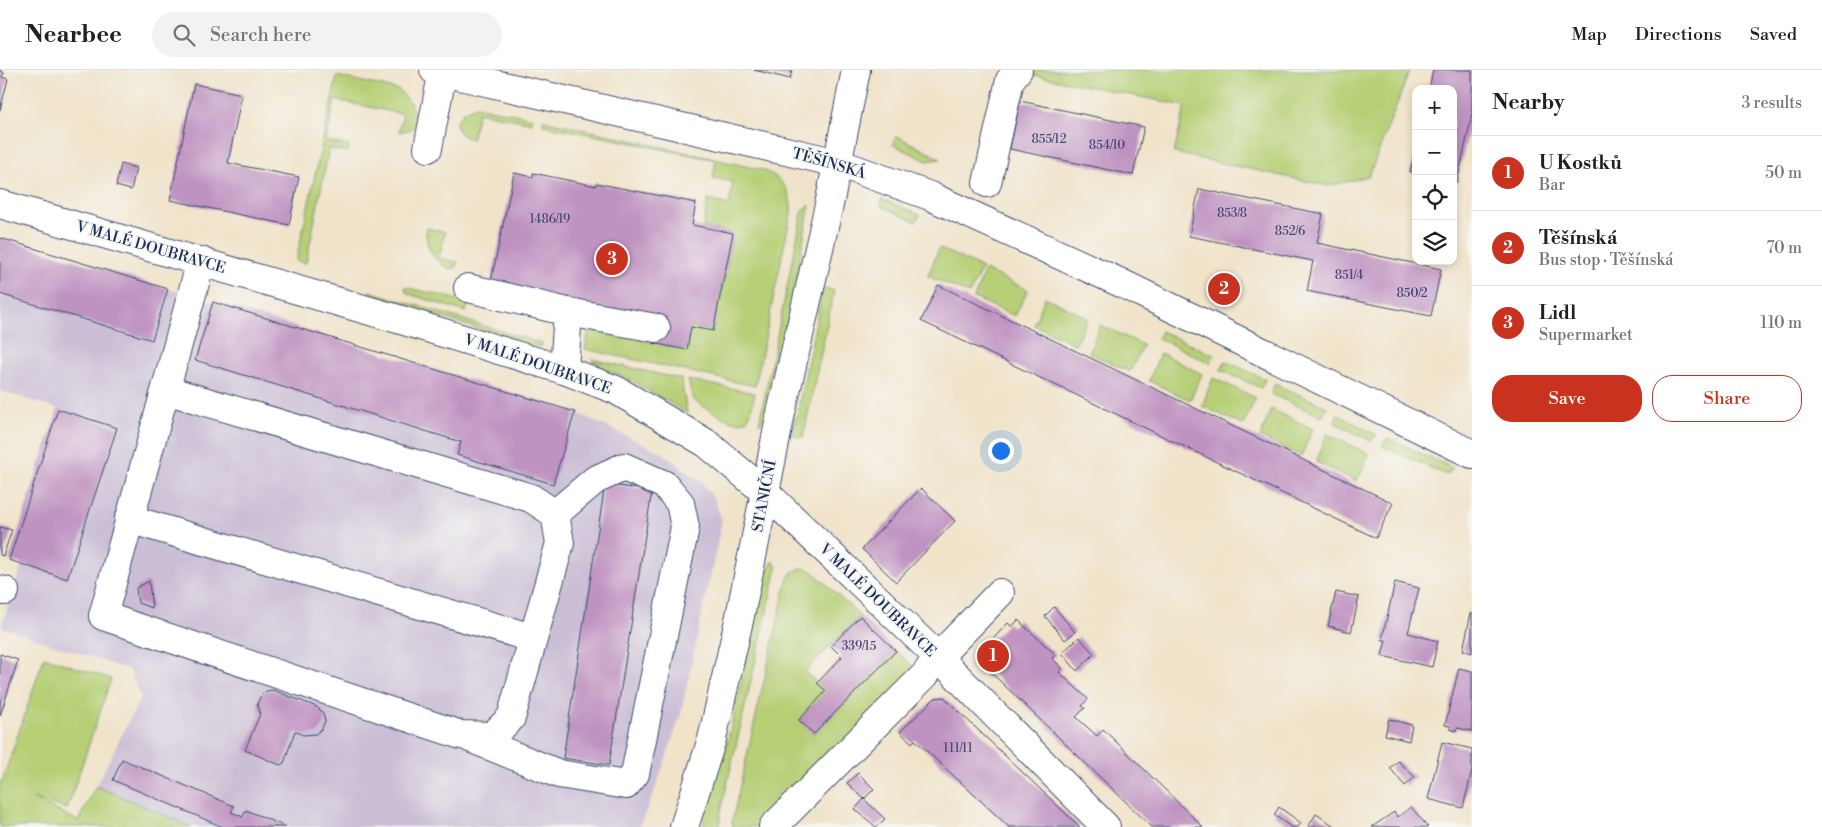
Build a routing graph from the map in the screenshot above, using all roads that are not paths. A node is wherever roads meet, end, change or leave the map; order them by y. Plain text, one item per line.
1 (856, 70) edge
2 (1018, 70) edge
3 (440, 71) edge
4 (428, 148) dead end
5 (838, 163) junction
6 (987, 182) dead end
7 (0, 204) edge
8 (201, 261) junction
9 (468, 288) dead end
10 (568, 312) junction
11 (656, 328) dead end
12 (564, 370) junction
13 (166, 390) junction
14 (1472, 454) edge
15 (765, 492) junction
16 (555, 514) junction
17 (129, 519) junction
18 (1000, 593) dead end
19 (532, 638) junction
20 (938, 657) junction
21 (464, 736) junction
22 (684, 827) edge
23 (773, 827) edge
24 (1106, 827) edge

1 - 5 street, STANIČNÍ
2 - 6 street
3 - 4 street
3 - 5 street, TĚŠÍNSKÁ
5 - 14 street, TĚŠÍNSKÁ
5 - 15 street, STANIČNÍ
7 - 8 street, V MALÉ DOUBRAVCE
8 - 12 street, V MALÉ DOUBRAVCE
8 - 13 street
9 - 10 street
10 - 11 street
10 - 12 street
12 - 15 street, V MALÉ DOUBRAVCE
13 - 16 street
13 - 17 street
15 - 20 street, V MALÉ DOUBRAVCE
15 - 22 street, STANIČNÍ
16 - 19 street
16 - 21 street
17 - 19 street
17 - 21 street
18 - 20 street
19 - 21 street
20 - 23 street
20 - 24 street, V MALÉ DOUBRAVCE

